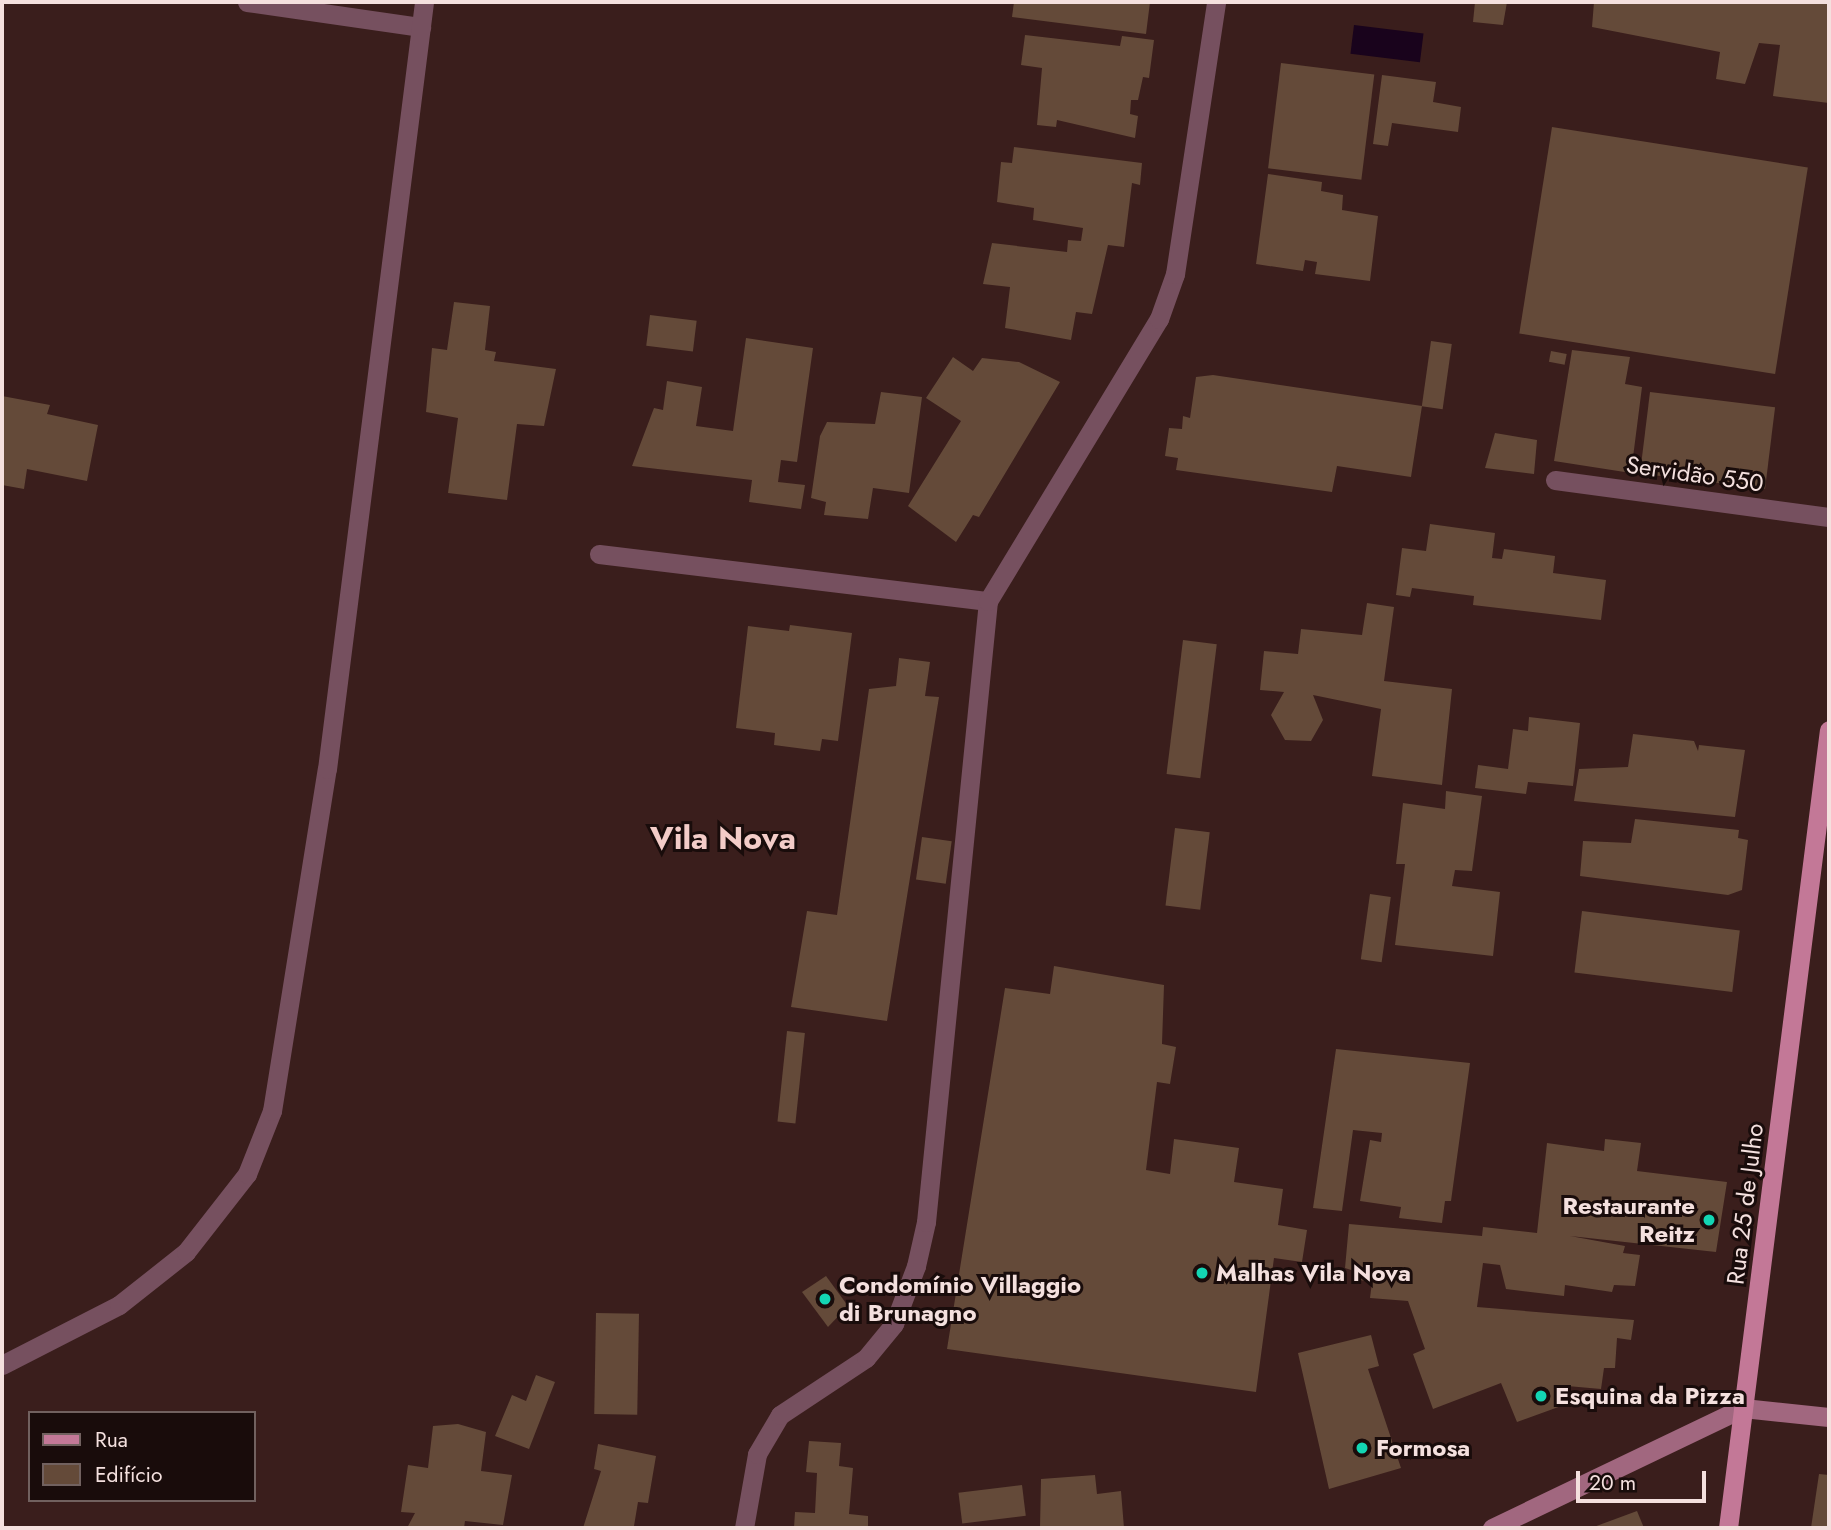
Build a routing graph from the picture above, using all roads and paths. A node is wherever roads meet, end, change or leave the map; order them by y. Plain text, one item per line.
1 (247, 2) edge
2 (424, 2) edge
3 (1216, 2) edge
4 (421, 27) junction
5 (1555, 480) dead end
6 (1829, 517) edge
7 (599, 554) dead end
8 (988, 601) junction
9 (1829, 730) edge
10 (2, 1365) edge
11 (1744, 1408) junction
12 (1829, 1417) edge
13 (744, 1528) edge
14 (1492, 1528) edge
15 (1728, 1528) edge

1 - 4 street
2 - 4 street
3 - 8 street
4 - 10 street
5 - 6 street, Servidão 550
7 - 8 street
8 - 13 street
9 - 11 main road, Rua 25 de Julho
11 - 12 main road
11 - 14 main road
11 - 15 main road, Rua 25 de Julho

